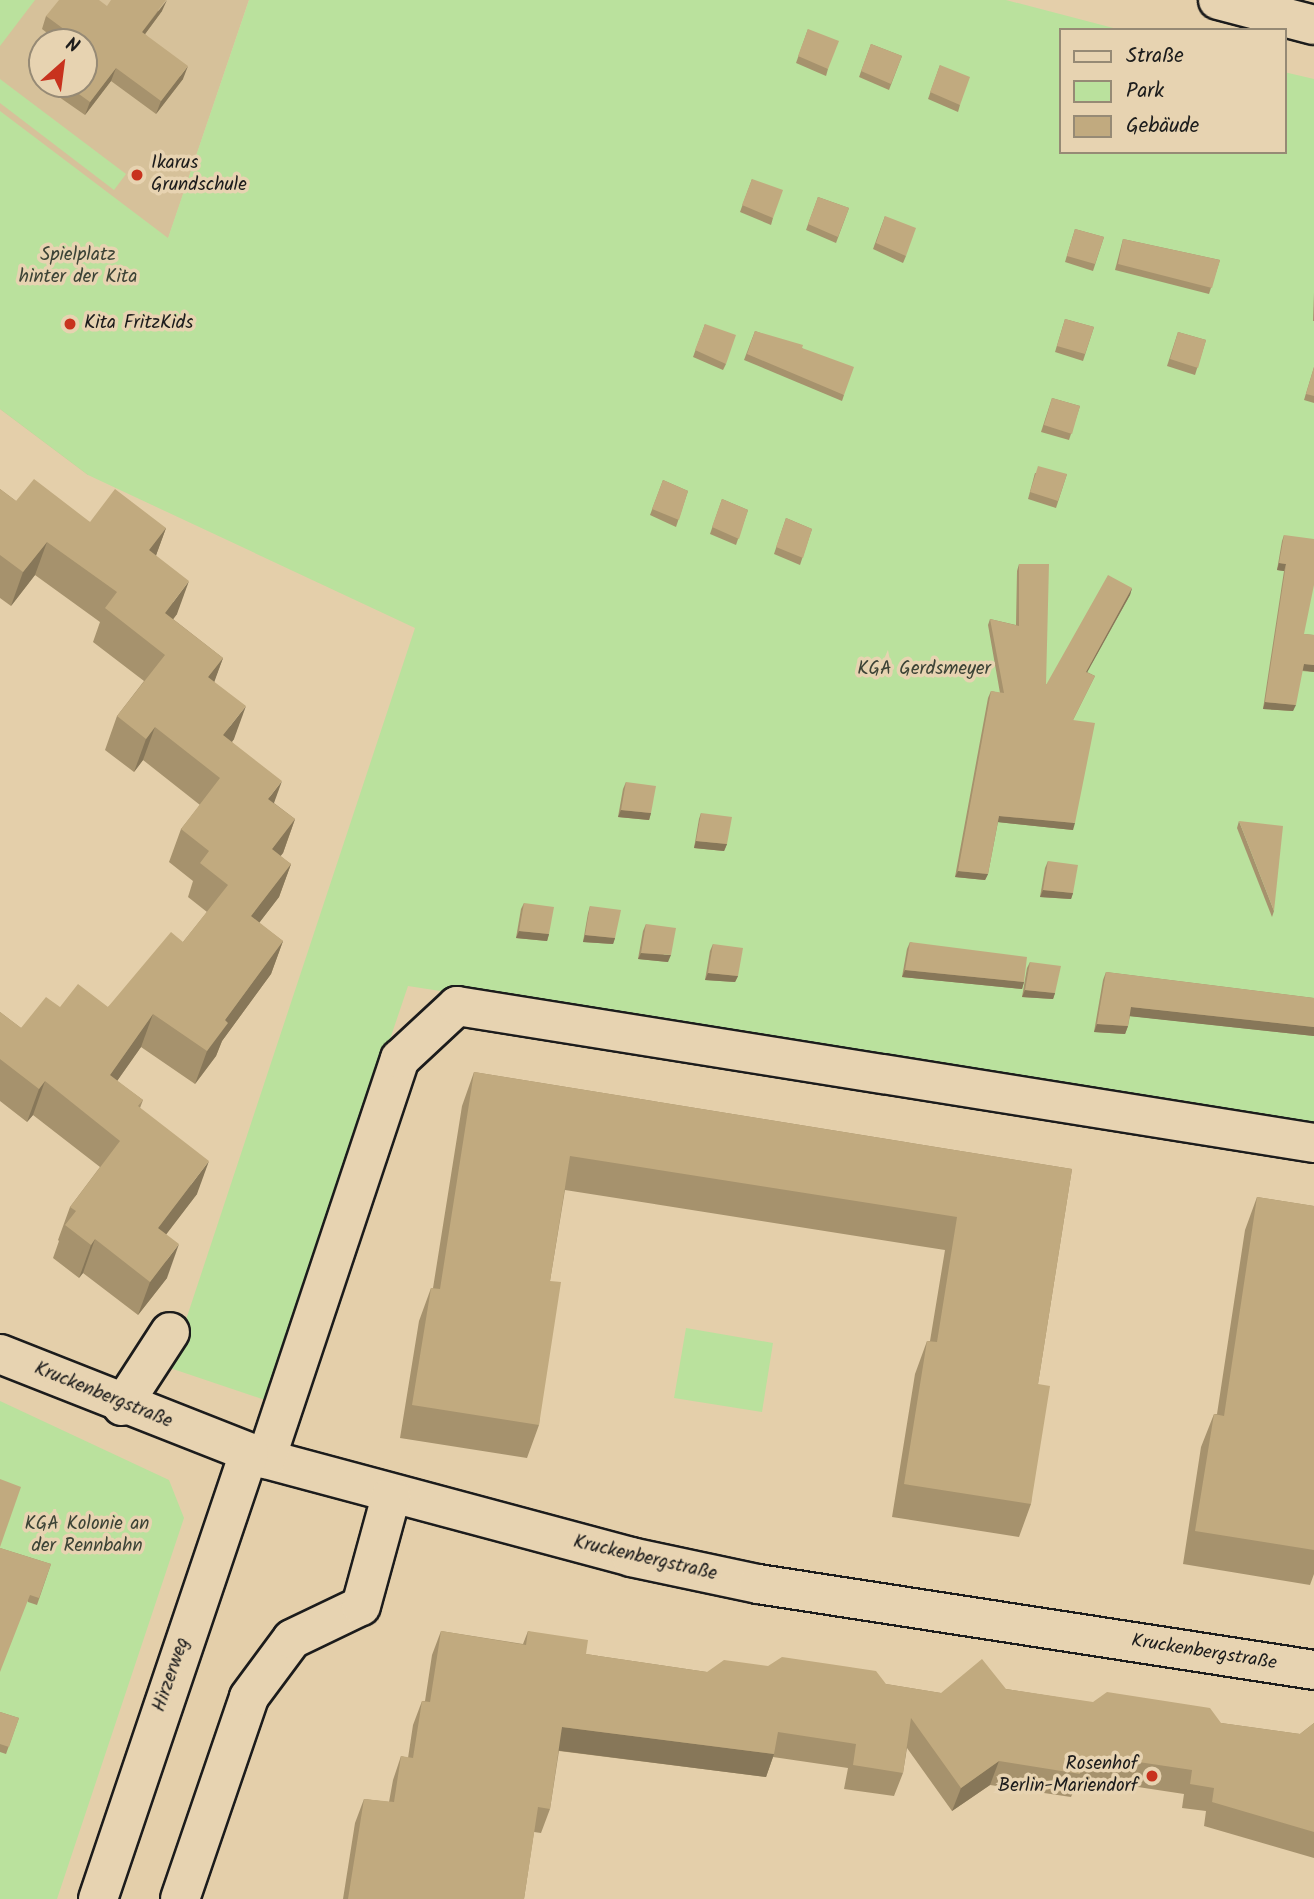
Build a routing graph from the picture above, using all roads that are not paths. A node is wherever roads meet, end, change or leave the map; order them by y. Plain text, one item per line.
1 (1218, 0) edge
2 (1314, 25) edge
3 (1314, 1143) edge
4 (170, 1332) dead end
5 (0, 1354) edge
6 (122, 1406) junction
7 (258, 1456) junction
8 (391, 1496) junction
9 (1314, 1670) edge
10 (98, 1899) edge
11 (180, 1899) edge

1 - 2 street
3 - 7 street, Hirzerweg
4 - 6 street
5 - 6 street, Kruckenbergstraße
6 - 7 street, Kruckenbergstraße
7 - 8 street, Kruckenbergstraße
7 - 10 street, Hirzerweg
8 - 9 street, Kruckenbergstraße
8 - 11 street

